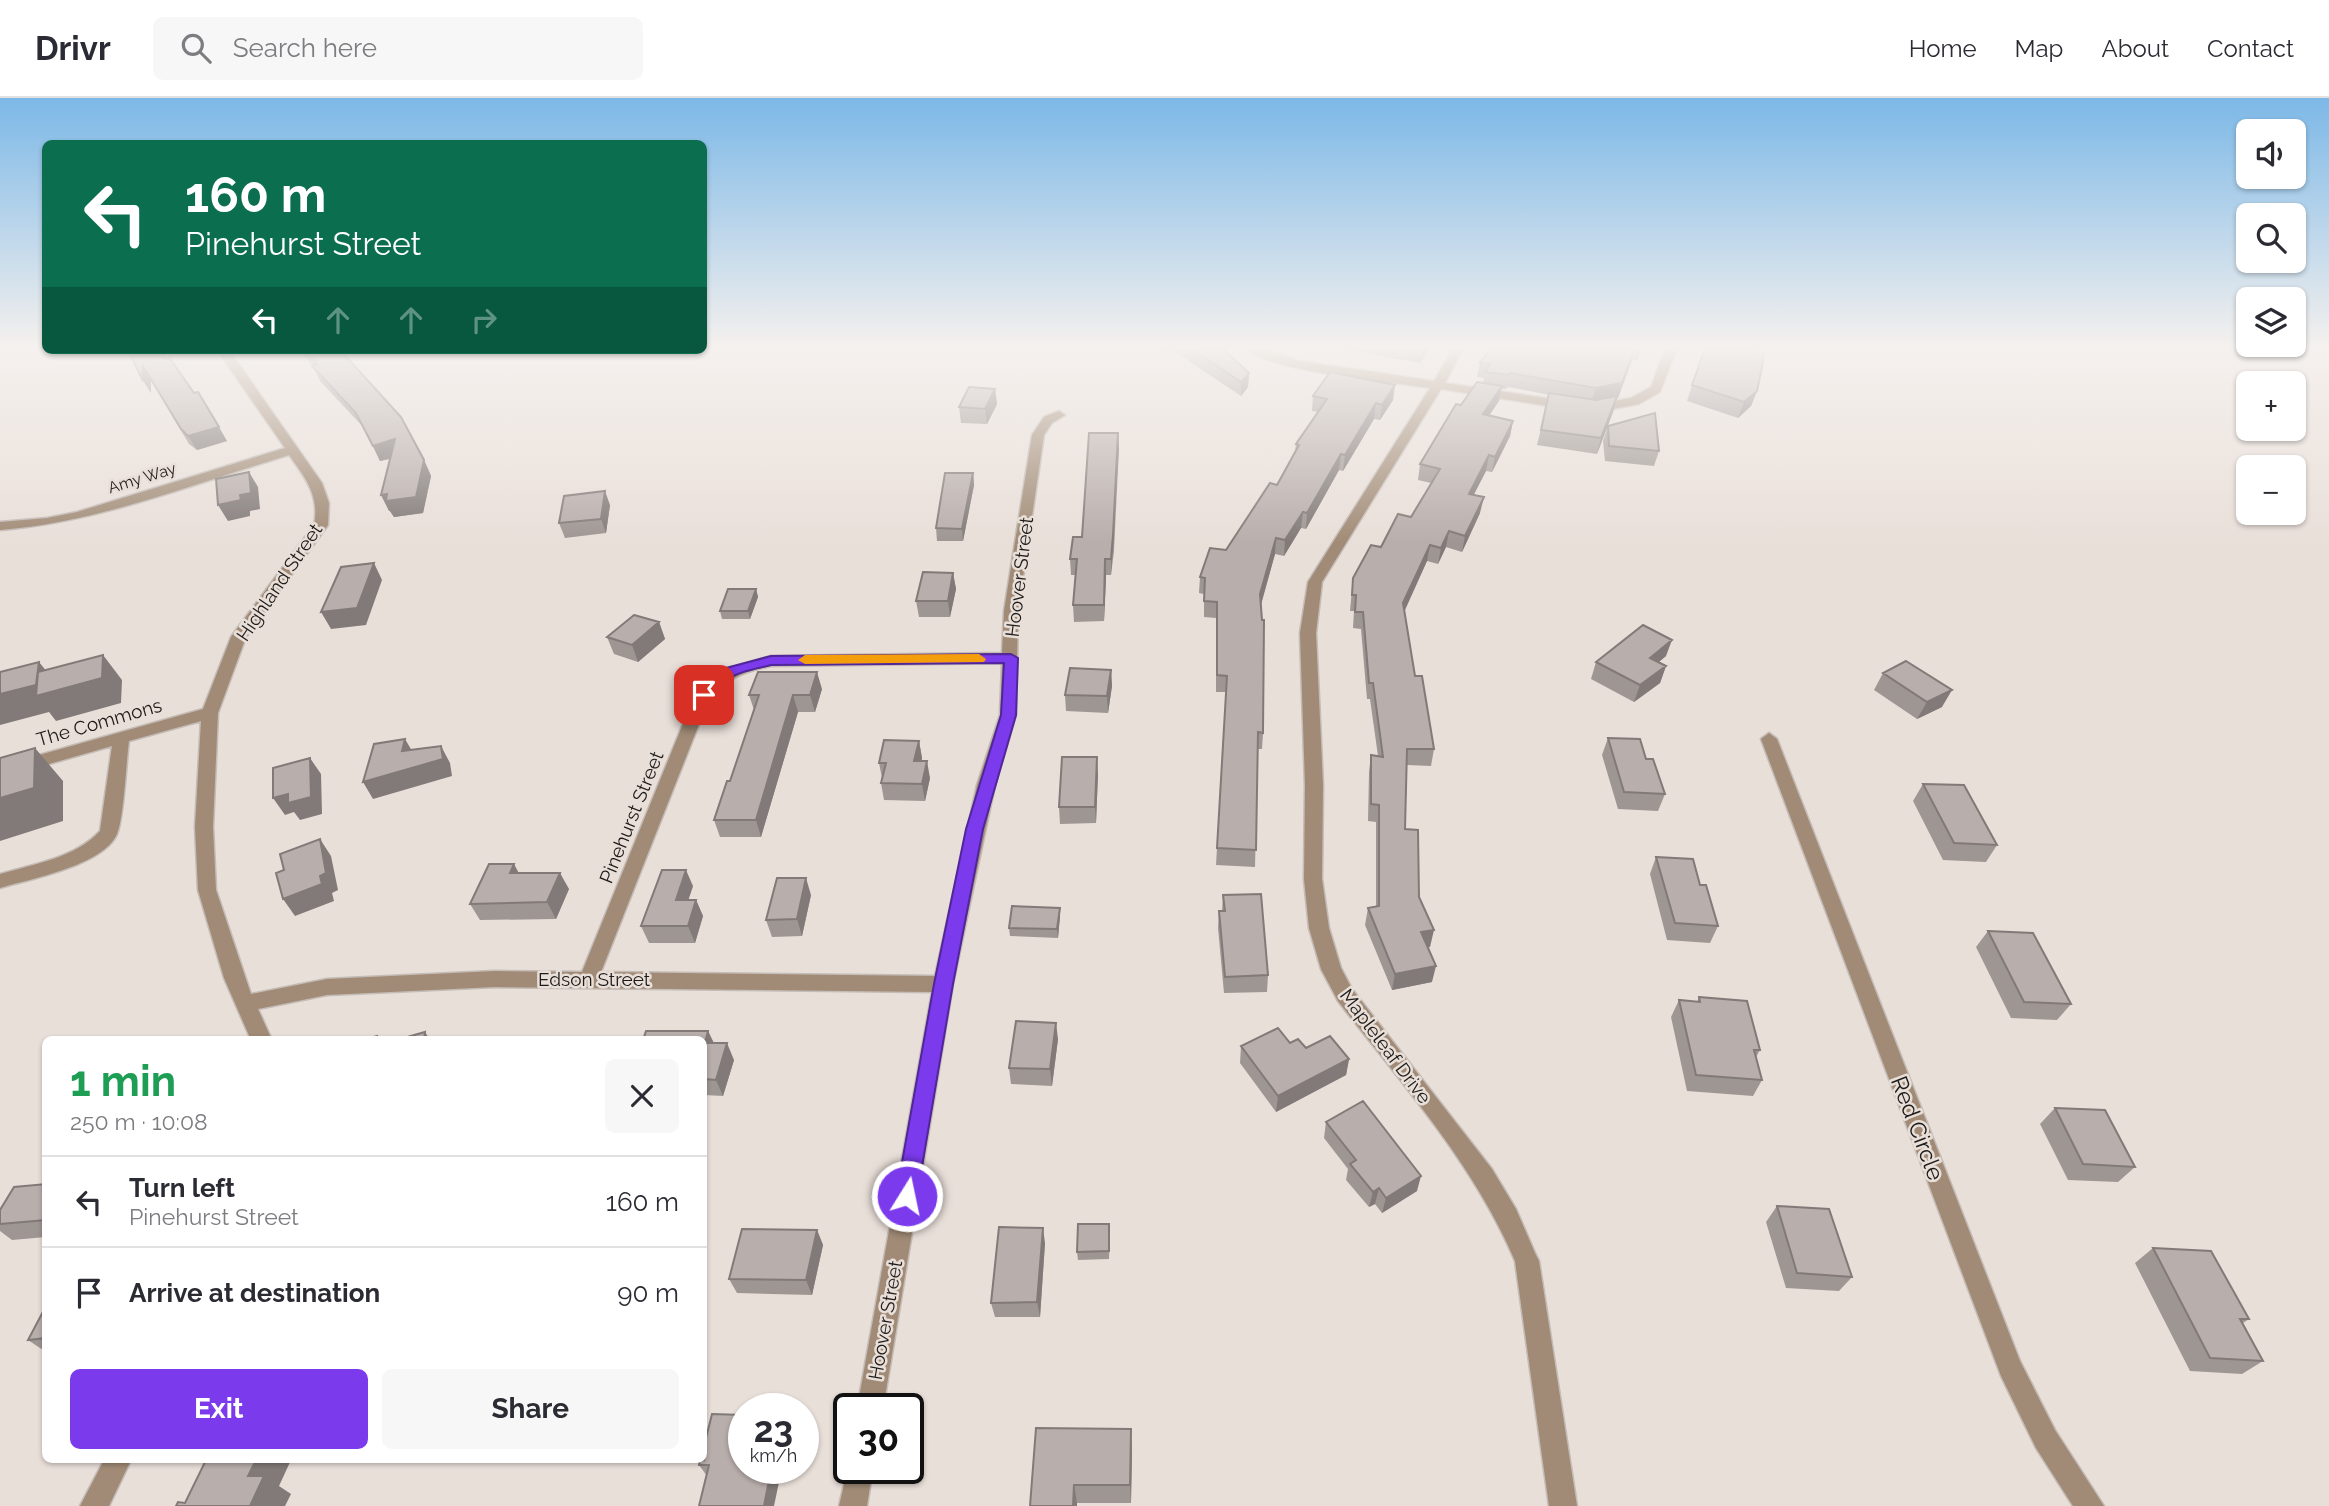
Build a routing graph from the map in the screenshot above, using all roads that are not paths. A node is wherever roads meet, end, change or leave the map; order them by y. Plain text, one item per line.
1 (266, 412) edge
2 (1422, 412) edge
3 (1059, 415) dead end
4 (292, 450) junction
5 (0, 526) edge
6 (1011, 658) junction
7 (210, 713) junction
8 (121, 738) junction
9 (1769, 739) dead end
10 (0, 772) edge
11 (0, 881) edge
12 (589, 978) junction
13 (943, 984) junction
14 (247, 1003) junction
15 (260, 1036) edge
16 (873, 1393) edge
17 (116, 1463) edge
18 (857, 1484) edge
19 (94, 1506) edge
20 (853, 1506) edge
21 (1563, 1506) edge
22 (2090, 1506) edge

1 - 4 street, Highland Street
2 - 21 street, Mapleleaf Drive
3 - 6 street, Hoover Street
4 - 5 street, Amy Way
4 - 7 street, Highland Street
6 - 12 street, Pinehurst Street
6 - 13 street, Hoover Street
7 - 8 street, The Commons
7 - 14 street, Highland Street
8 - 10 street, The Commons
8 - 11 street
9 - 22 street, Red Circle
12 - 13 street, Edson Street
12 - 14 street, Edson Street
13 - 16 street, Hoover Street
14 - 15 street, Highland Street
17 - 19 street
18 - 20 street

